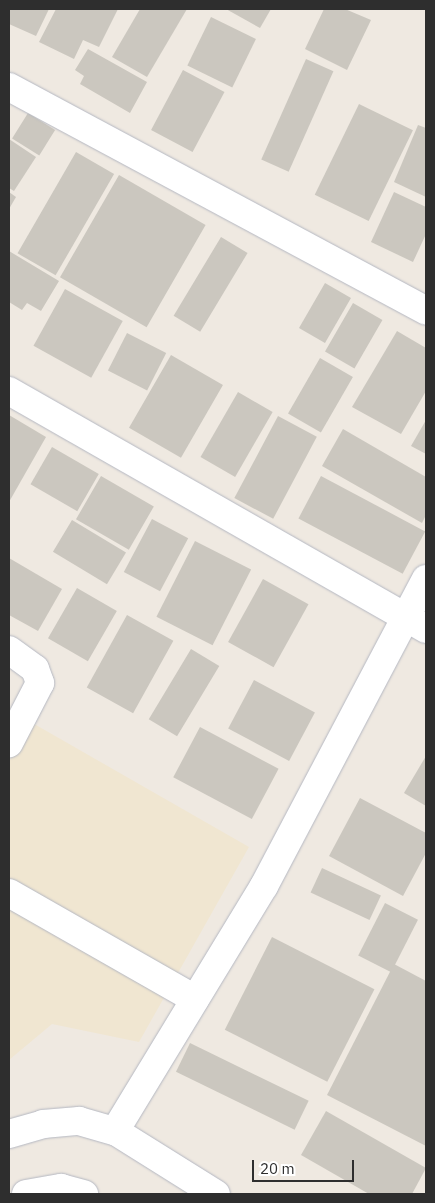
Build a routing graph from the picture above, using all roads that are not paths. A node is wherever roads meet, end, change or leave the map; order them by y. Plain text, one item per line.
1 (9, 87) edge
2 (426, 311) edge
3 (9, 391) edge
4 (426, 579) edge
5 (416, 623) edge
6 (9, 650) edge
7 (9, 743) edge
8 (9, 893) edge
9 (195, 999) junction
10 (115, 1131) junction
11 (9, 1134) edge
12 (26, 1194) edge
13 (84, 1194) edge
14 (216, 1194) edge

1 - 2 street
3 - 5 street
4 - 5 street
5 - 9 street
6 - 7 street
8 - 9 street
9 - 10 street
10 - 11 street
10 - 14 street
12 - 13 street

